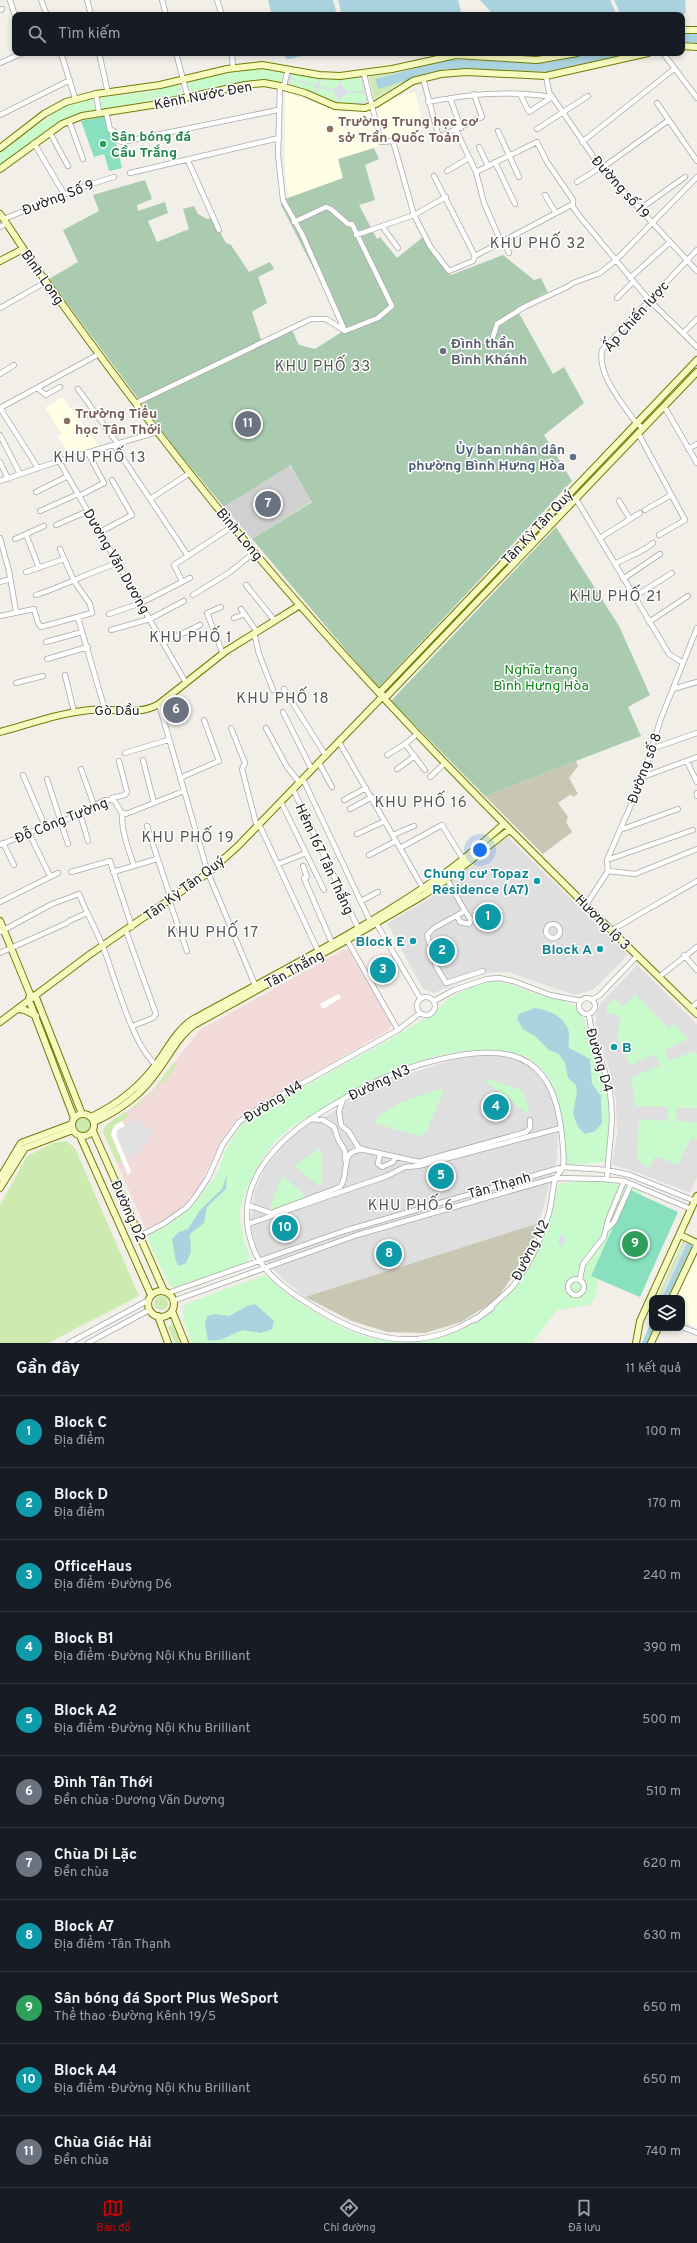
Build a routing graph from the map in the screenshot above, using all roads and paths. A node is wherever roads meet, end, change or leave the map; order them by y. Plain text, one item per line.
1 (10, 0) edge
2 (41, 0) edge
3 (88, 0) edge
4 (162, 0) edge
5 (217, 0) edge
6 (14, 12) edge
7 (46, 12) edge
8 (90, 12) edge
9 (165, 12) edge
10 (221, 12) edge
11 (685, 30) edge
12 (697, 30) edge
13 (685, 46) edge
14 (697, 47) edge
15 (16, 56) edge
16 (62, 56) edge
17 (100, 56) edge
18 (177, 56) edge
19 (232, 56) edge
20 (451, 56) edge
21 (472, 56) edge
22 (560, 56) edge
23 (635, 56) edge
24 (665, 56) edge
25 (0, 63) edge
26 (233, 68) junction
27 (288, 69) junction
28 (674, 69) junction
29 (364, 74) junction
30 (546, 76) junction
31 (422, 78) junction
32 (70, 80) junction
33 (184, 80) junction
34 (282, 86) junction
35 (108, 93) junction
36 (96, 94) junction
37 (474, 94) junction
38 (520, 94) junction
39 (588, 96) dead end
40 (552, 97) junction
41 (75, 98) junction
42 (188, 98) junction
43 (450, 98) junction
44 (697, 98) edge
45 (428, 102) junction
46 (657, 103) dead end
47 (372, 106) junction
48 (278, 110) junction
49 (99, 112) junction
50 (106, 112) junction
51 (563, 113) junction
52 (0, 115) edge
53 (669, 120) junction
54 (69, 121) junction
55 (459, 129) junction
56 (537, 129) dead end
57 (498, 130) dead end
58 (50, 133) junction
59 (279, 138) junction
60 (582, 142) junction
61 (34, 143) junction
62 (479, 147) dead end
63 (0, 148) edge
64 (508, 156) junction
65 (469, 158) junction
66 (84, 159) dead end
67 (188, 161) junction
68 (495, 162) junction
69 (697, 162) edge
70 (68, 166) dead end
71 (488, 166) junction
72 (602, 167) junction
73 (0, 169) edge
74 (447, 171) dead end
75 (476, 172) junction
76 (130, 173) dead end
77 (434, 176) dead end
78 (519, 177) dead end
79 (685, 177) dead end
80 (114, 178) dead end
81 (697, 178) edge
82 (577, 182) dead end
83 (64, 194) junction
84 (545, 195) dead end
85 (446, 197) junction
86 (515, 204) dead end
87 (573, 204) junction
88 (640, 209) junction
89 (556, 213) junction
90 (414, 214) junction
91 (3, 219) edge
92 (294, 222) junction
93 (652, 222) junction
94 (382, 226) junction
95 (0, 227) edge
96 (219, 230) dead end
97 (356, 235) junction
98 (502, 242) junction
99 (670, 242) junction
100 (398, 248) dead end
101 (24, 249) junction
102 (697, 250) edge
103 (509, 253) dead end
104 (475, 256) junction
105 (687, 260) junction
106 (0, 261) edge
107 (615, 261) junction
108 (697, 271) edge
109 (632, 280) junction
110 (46, 282) junction
111 (617, 298) dead end
112 (649, 300) junction
113 (0, 308) edge
114 (697, 319) edge
115 (346, 331) junction
116 (684, 332) junction
117 (493, 337) dead end
118 (697, 347) edge
119 (98, 354) junction
120 (697, 360) edge
121 (14, 365) dead end
122 (697, 372) edge
123 (0, 374) edge
124 (60, 387) dead end
125 (37, 388) junction
126 (78, 389) dead end
127 (136, 403) junction
128 (664, 406) junction
129 (0, 408) edge
130 (636, 423) junction
131 (641, 431) junction
132 (157, 432) junction
133 (0, 435) edge
134 (116, 444) junction
135 (697, 444) edge
136 (688, 449) junction
137 (88, 452) junction
138 (59, 461) junction
139 (0, 462) edge
140 (697, 463) edge
141 (38, 468) junction
142 (190, 473) junction
143 (20, 474) junction
144 (68, 476) junction
145 (8, 479) junction
146 (112, 480) dead end
147 (0, 481) edge
148 (36, 492) dead end
149 (79, 495) junction
150 (671, 495) junction
151 (150, 499) junction
152 (576, 499) junction
153 (619, 502) dead end
154 (646, 510) dead end
155 (40, 511) dead end
156 (88, 511) junction
157 (640, 513) dead end
158 (630, 519) junction
159 (56, 525) dead end
160 (44, 526) dead end
161 (233, 526) junction
162 (100, 532) junction
163 (26, 534) junction
164 (660, 535) dead end
165 (0, 538) edge
166 (600, 538) junction
167 (15, 539) dead end
168 (653, 543) dead end
169 (1, 545) edge
170 (60, 549) dead end
171 (255, 552) junction
172 (660, 554) dead end
173 (188, 556) junction
174 (64, 559) junction
175 (118, 563) junction
176 (615, 564) junction
177 (39, 568) junction
178 (26, 572) dead end
179 (672, 573) dead end
180 (190, 578) dead end
181 (10, 579) junction
182 (624, 579) junction
183 (74, 581) junction
184 (182, 581) junction
185 (0, 582) edge
186 (246, 585) dead end
187 (36, 595) dead end
188 (194, 595) dead end
189 (688, 596) dead end
190 (634, 597) junction
191 (184, 601) dead end
192 (141, 603) junction
193 (300, 605) junction
194 (221, 607) dead end
195 (241, 609) dead end
196 (16, 612) junction
197 (109, 614) dead end
198 (245, 614) junction
199 (0, 616) edge
200 (78, 618) junction
201 (234, 618) dead end
202 (150, 619) junction
203 (275, 621) junction
204 (649, 622) junction
205 (200, 625) dead end
206 (697, 628) edge
207 (111, 630) dead end
208 (82, 632) junction
209 (256, 632) junction
210 (46, 642) dead end
211 (697, 642) edge
212 (163, 643) junction
213 (690, 646) junction
214 (88, 647) junction
215 (222, 654) junction
216 (47, 659) dead end
217 (683, 663) junction
218 (64, 675) dead end
219 (43, 676) dead end
220 (697, 682) edge
221 (16, 683) dead end
222 (186, 683) junction
223 (284, 689) dead end
224 (673, 689) junction
225 (274, 690) dead end
226 (382, 697) junction
227 (159, 704) junction
228 (105, 710) junction
229 (74, 712) junction
230 (283, 712) dead end
231 (204, 720) dead end
232 (231, 728) dead end
233 (266, 728) dead end
234 (0, 732) edge
235 (697, 733) edge
236 (417, 734) junction
237 (168, 740) junction
238 (339, 742) junction
239 (405, 744) junction
240 (651, 749) junction
241 (125, 752) dead end
242 (387, 755) dead end
243 (326, 756) junction
244 (415, 756) junction
245 (697, 757) edge
246 (142, 760) dead end
247 (119, 761) dead end
248 (687, 761) junction
249 (445, 762) junction
250 (319, 763) junction
251 (81, 768) dead end
252 (397, 769) dead end
253 (312, 770) junction
254 (426, 770) dead end
255 (23, 775) dead end
256 (430, 777) dead end
257 (643, 777) junction
258 (180, 778) junction
259 (47, 779) dead end
260 (301, 781) junction
261 (697, 782) edge
262 (332, 787) dead end
263 (366, 788) junction
264 (293, 790) junction
265 (184, 791) junction
266 (372, 797) junction
267 (112, 798) junction
268 (344, 800) dead end
269 (281, 802) junction
270 (154, 803) junction
271 (94, 805) junction
272 (350, 809) dead end
273 (678, 810) dead end
274 (80, 813) junction
275 (123, 813) junction
276 (62, 821) junction
277 (385, 821) junction
278 (504, 824) junction
279 (45, 826) junction
280 (147, 826) dead end
281 (258, 826) junction
282 (414, 826) dead end
283 (509, 830) junction
284 (620, 830) junction
285 (693, 830) dead end
286 (29, 832) junction
287 (357, 834) dead end
288 (393, 835) junction
289 (88, 841) dead end
290 (396, 841) junction
291 (1, 844) edge
292 (68, 844) dead end
293 (400, 848) junction
294 (697, 849) edge
295 (306, 852) junction
296 (369, 856) dead end
297 (157, 859) junction
298 (463, 859) junction
299 (607, 860) junction
300 (278, 864) junction
301 (14, 865) dead end
302 (134, 866) junction
303 (304, 866) dead end
304 (608, 871) junction
305 (70, 872) dead end
306 (113, 872) junction
307 (58, 873) dead end
308 (208, 873) junction
309 (50, 876) junction
310 (447, 879) junction
311 (697, 881) edge
312 (423, 888) junction
313 (324, 890) dead end
314 (378, 892) dead end
315 (170, 900) junction
316 (361, 901) junction
317 (0, 902) edge
318 (586, 905) junction
319 (465, 911) junction
320 (87, 912) junction
321 (456, 916) junction
322 (0, 921) edge
323 (373, 922) junction
324 (129, 929) junction
325 (359, 930) junction
326 (612, 930) junction
327 (2, 931) edge
328 (346, 938) junction
329 (332, 943) junction
330 (103, 946) junction
331 (697, 947) edge
332 (11, 949) junction
333 (187, 951) dead end
334 (318, 951) junction
335 (0, 953) edge
336 (684, 955) junction
337 (637, 956) junction
338 (695, 964) edge
339 (697, 970) edge
340 (483, 971) dead end
341 (659, 977) junction
342 (255, 985) junction
343 (44, 988) junction
344 (32, 996) junction
345 (420, 998) junction
346 (593, 999) junction
347 (434, 1001) junction
348 (581, 1001) junction
349 (697, 1003) edge
350 (40, 1004) junction
351 (691, 1008) junction
352 (18, 1009) junction
353 (420, 1013) junction
354 (589, 1014) junction
355 (697, 1014) edge
356 (36, 1016) junction
357 (0, 1022) edge
358 (133, 1026) junction
359 (398, 1030) junction
360 (156, 1065) junction
361 (344, 1099) junction
362 (82, 1114) junction
363 (309, 1119) junction
364 (93, 1120) junction
365 (530, 1120) dead end
366 (73, 1124) junction
367 (561, 1128) junction
368 (346, 1129) junction
369 (93, 1132) junction
370 (337, 1134) junction
371 (80, 1136) junction
372 (357, 1148) junction
373 (345, 1151) junction
374 (380, 1153) junction
375 (351, 1154) junction
376 (396, 1157) junction
377 (346, 1160) junction
378 (563, 1167) junction
379 (607, 1170) junction
380 (0, 1178) edge
381 (555, 1178) junction
382 (607, 1179) junction
383 (624, 1181) junction
384 (631, 1184) junction
385 (0, 1188) edge
386 (696, 1199) edge
387 (248, 1205) junction
388 (691, 1209) junction
389 (248, 1224) junction
390 (607, 1229) junction
391 (680, 1234) junction
392 (140, 1236) junction
393 (695, 1242) edge
394 (261, 1261) junction
395 (267, 1269) junction
396 (580, 1279) dead end
397 (166, 1292) junction
398 (673, 1295) edge
399 (150, 1297) junction
400 (174, 1301) junction
401 (149, 1310) junction
402 (172, 1311) junction
403 (158, 1316) junction
404 (685, 1328) edge
405 (657, 1331) edge
406 (697, 1334) edge
407 (68, 1343) edge
408 (88, 1343) edge
409 (168, 1343) edge
410 (185, 1343) edge
411 (636, 1343) edge
412 (651, 1343) edge

1 - 6 street
2 - 7 street
3 - 8 street
4 - 9 street
5 - 10 street
11 - 12 street
13 - 14 street
15 - 25 street
16 - 32 street
17 - 35 street
18 - 33 street
19 - 26 street
20 - 29 street, Kênh Nước Đen
21 - 22 street, Kênh Nước Đen
23 - 30 street, Kênh Nước Đen
24 - 28 street
26 - 27 street, Kênh Nước Đen
26 - 33 street, Kênh Nước Đen
27 - 29 street, Kênh Nước Đen
27 - 34 street
28 - 44 street
28 - 60 street
29 - 47 street
30 - 31 street, Kênh Nước Đen
30 - 40 street, Đường số 19
31 - 45 street
31 - 47 street, Kênh Nước Đen
32 - 41 street
32 - 52 street
33 - 35 street, Kênh Nước Đen
33 - 42 street
34 - 42 street, Kênh Nước Đen
34 - 47 street, Kênh Nước Đen
34 - 48 street
35 - 36 street, Kênh Nước Đen
36 - 41 street, Kênh Nước Đen
36 - 49 street
37 - 38 street
37 - 43 street
37 - 55 street
38 - 40 street
38 - 40 street
39 - 51 street
40 - 51 street, Đường số 19
41 - 63 street, Kênh Nước Đen
42 - 50 street, Kênh Nước Đen
43 - 45 street
43 - 55 street
45 - 55 street
46 - 53 street
47 - 90 street
48 - 50 street
48 - 59 street
49 - 50 street, Kênh Nước Đen
49 - 54 street, Kênh Nước Đen
51 - 56 street
51 - 60 street, Đường số 19
53 - 69 street
53 - 72 street
54 - 58 street, Kênh Nước Đen
54 - 66 street
55 - 65 street
57 - 64 street
58 - 61 street, Kênh Nước Đen
58 - 70 street
59 - 67 street
59 - 92 street
60 - 72 street, Đường số 19
61 - 73 street, Kênh Nước Đen
61 - 83 street
62 - 71 street
64 - 68 street
64 - 78 street
64 - 87 street
65 - 74 street
65 - 75 street
67 - 76 street
67 - 96 street
68 - 71 street
68 - 86 street
71 - 75 street
72 - 82 street
72 - 88 street, Đường số 19
75 - 98 street
77 - 85 street
79 - 88 street
80 - 83 street, Đường Số 9
81 - 93 street
83 - 91 street, Đường Số 9
84 - 89 street
85 - 90 street
85 - 104 street
87 - 89 street
87 - 107 street
88 - 93 street, Đường số 19
89 - 98 street
90 - 94 street
90 - 104 street
91 - 95 street, Đường Số 9
91 - 101 street, Bình Long
92 - 97 street
92 - 115 street
93 - 99 street, Đường số 19
93 - 107 street
94 - 97 street
94 - 100 street
97 - 115 street
98 - 103 street
98 - 104 street
99 - 105 street, Đường số 19
99 - 109 street
101 - 106 street
101 - 110 street, Bình Long
102 - 105 street, Ấp Chiến lược
105 - 108 street, Đường số 19
105 - 112 street, Ấp Chiến lược
107 - 109 street
107 - 117 street
109 - 111 street
109 - 112 street
110 - 113 street
110 - 119 street, Bình Long
112 - 116 street
112 - 130 street, Ấp Chiến lược
114 - 116 street
115 - 127 street
116 - 118 street
119 - 125 street
119 - 127 street, Bình Long
120 - 130 street, Tân Kỳ Tân Quý
121 - 123 street
122 - 128 street, Tân Kỳ Tân Quý
124 - 125 street
125 - 129 street
126 - 134 street
127 - 132 street, Bình Long
128 - 131 street, Tân Kỳ Tân Quý
128 - 136 street
129 - 141 street
130 - 131 street, Ấp Chiến lược
130 - 226 street, Tân Kỳ Tân Quý
131 - 150 street
131 - 152 street, Tân Kỳ Tân Quý
132 - 134 street
132 - 142 street, Bình Long
133 - 143 street
134 - 137 street
134 - 151 street
135 - 136 street
136 - 140 street
137 - 138 street
137 - 149 street
138 - 141 street
138 - 144 street, Dương Văn Dương
139 - 145 street
141 - 143 street
142 - 151 street
142 - 161 street, Bình Long
143 - 145 street
144 - 148 street
144 - 149 street, Dương Văn Dương
145 - 147 street
146 - 162 street
149 - 155 street
149 - 156 street, Dương Văn Dương
150 - 154 street
150 - 164 street
151 - 173 street
152 - 166 street
152 - 226 street, Tân Kỳ Tân Quý
153 - 158 street
156 - 159 street
156 - 162 street, Dương Văn Dương
157 - 158 street
158 - 166 street
160 - 163 street
161 - 171 street, Bình Long
161 - 173 street
162 - 175 street, Dương Văn Dương
163 - 167 street
163 - 177 street
165 - 169 street
166 - 176 street
168 - 176 street
169 - 181 street
170 - 174 street
171 - 188 street
171 - 193 street, Bình Long
172 - 182 street
173 - 184 street
174 - 177 street
174 - 183 street
175 - 183 street
175 - 192 street, Dương Văn Dương
176 - 182 street
177 - 178 street
179 - 190 street
180 - 184 street
181 - 185 street
181 - 196 street
182 - 190 street
183 - 187 street
183 - 200 street
184 - 192 street
186 - 203 street
189 - 204 street
190 - 204 street
191 - 202 street
192 - 197 street
192 - 202 street, Dương Văn Dương
193 - 203 street, Gò Dầu
193 - 226 street, Bình Long
194 - 215 street
195 - 198 street
196 - 199 street
196 - 200 street
198 - 201 street
198 - 209 street
200 - 208 street
202 - 207 street
202 - 212 street, Dương Văn Dương
203 - 209 street, Gò Dầu
204 - 217 street
205 - 212 street
206 - 213 street, Đường số 8
208 - 210 street
208 - 214 street
209 - 215 street, Gò Dầu
209 - 225 street
211 - 213 street
212 - 222 street, Dương Văn Dương
213 - 217 street, Đường số 8
214 - 216 street
214 - 228 street
215 - 222 street, Gò Dầu
217 - 224 street, Đường số 8
218 - 229 street
219 - 221 street
220 - 224 street
222 - 227 street, Gò Dầu
223 - 243 street
224 - 240 street, Đường số 8
226 - 236 street, Bình Long
226 - 238 street, Tân Kỳ Tân Quý
227 - 228 street, Gò Dầu
227 - 237 street
228 - 229 street, Gò Dầu
229 - 234 street, Gò Dầu
230 - 253 street
231 - 258 street
232 - 281 street
233 - 260 street
235 - 240 street
236 - 239 street
236 - 249 street, Bình Long
237 - 241 street
237 - 258 street
238 - 243 street, Tân Kỳ Tân Quý
238 - 263 street
239 - 242 street
239 - 244 street
240 - 257 street, Đường số 8
243 - 250 street, Tân Kỳ Tân Quý
244 - 252 street
244 - 254 street
245 - 248 street
246 - 270 street
247 - 267 street
248 - 257 street
248 - 261 street
249 - 256 street
249 - 278 street, Bình Long
250 - 253 street, Tân Kỳ Tân Quý
250 - 262 street
251 - 271 street
253 - 260 street, Tân Kỳ Tân Quý
255 - 279 street
257 - 284 street, Đường số 8
258 - 265 street
259 - 276 street
260 - 264 street, Tân Kỳ Tân Quý
260 - 316 street
263 - 266 street
263 - 268 street
264 - 269 street, Tân Kỳ Tân Quý
264 - 325 street, Hẻm 167 Tân Thắng
265 - 270 street, Đỗ Công Tường
265 - 308 street
266 - 272 street
266 - 277 street
267 - 271 street, Đỗ Công Tường
267 - 275 street, Đỗ Công Tường
269 - 281 street, Tân Kỳ Tân Quý
269 - 295 street
270 - 275 street, Đỗ Công Tường
271 - 274 street, Đỗ Công Tường
273 - 284 street
274 - 276 street, Đỗ Công Tường
274 - 289 street
275 - 302 street
276 - 279 street, Đỗ Công Tường
276 - 292 street
277 - 287 street
277 - 288 street
278 - 283 street, Bình Long
278 - 298 street, Tân Thắng
279 - 286 street, Đỗ Công Tường
280 - 297 street
281 - 300 street
281 - 308 street, Tân Kỳ Tân Quý
282 - 288 street
283 - 310 street, Tân Thắng
283 - 318 street, Hương lộ 3
284 - 299 street, Đường số 8
285 - 299 street
286 - 291 street, Đỗ Công Tường
286 - 309 street
288 - 290 street
290 - 293 street
290 - 296 street
291 - 301 street
293 - 298 street
293 - 312 street
294 - 304 street
295 - 300 street
295 - 313 street
297 - 302 street
297 - 315 street
298 - 312 street, Tân Thắng
299 - 304 street, Đường số 8
300 - 334 street
302 - 306 street
303 - 329 street
304 - 318 street
305 - 306 street
306 - 324 street
307 - 309 street
308 - 315 street, Tân Kỳ Tân Quý
308 - 342 street
309 - 317 street
310 - 319 street
310 - 323 street, Tân Thắng
311 - 326 street
312 - 323 street, Tân Thắng
314 - 316 street
315 - 324 street, Tân Kỳ Tân Quý
315 - 333 street
316 - 323 street
318 - 326 street, Hương lộ 3
319 - 321 street
319 - 321 street
320 - 327 street
320 - 330 street
320 - 332 street
321 - 340 street
322 - 327 street
323 - 325 street, Tân Thắng
323 - 345 street
324 - 330 street, Tân Kỳ Tân Quý
324 - 358 street
325 - 328 street, Tân Thắng
326 - 337 street, Hương lộ 3
327 - 332 street
328 - 329 street, Tân Thắng
328 - 359 street
328 - 364 street, Tân Thắng
329 - 334 street, Tân Thắng
330 - 343 street, Tân Kỳ Tân Quý
330 - 358 street
331 - 336 street
332 - 335 street
332 - 344 street
334 - 342 street, Tân Thắng
336 - 338 street
336 - 341 street
337 - 341 street, Hương lộ 3
337 - 346 street
338 - 339 street
341 - 351 street, Hương lộ 3
342 - 360 street, Tân Thắng
343 - 344 street, Tân Kỳ Tân Quý
343 - 350 street
344 - 350 street
344 - 352 street, Tân Kỳ Tân Quý
344 - 356 street
345 - 347 street
345 - 353 street
346 - 348 street
346 - 354 street
347 - 348 street
347 - 353 street
348 - 354 street
349 - 351 street
350 - 362 street
351 - 355 street, Hương lộ 3
352 - 356 street
352 - 357 street, Tân Kỳ Tân Quý
353 - 359 street, Đường N4
354 - 379 street, Đường D4
356 - 366 street
358 - 360 street
359 - 392 street, Đường N4
360 - 364 street, Tân Thắng
361 - 363 street, Đường N3
361 - 367 street, Đường N3
361 - 368 street
362 - 364 street
362 - 366 street
363 - 370 street
363 - 387 street, Đường N3
364 - 369 street
365 - 376 street
366 - 371 street
366 - 380 street
366 - 385 street
367 - 378 street, Đường N3
367 - 389 street
368 - 370 street
368 - 372 street
369 - 371 street
369 - 392 street, Đường D2
370 - 373 street
371 - 399 street, Đường D2
372 - 374 street
372 - 375 street
373 - 375 street
373 - 377 street
374 - 376 street
374 - 376 street
375 - 377 street
377 - 387 street
378 - 379 street, Tân Thạnh
378 - 381 street, Đường N2
378 - 394 street, Tân Thạnh
379 - 382 street, Đường D4
379 - 386 street, Tân Thạnh
381 - 382 street, Tân Thạnh
381 - 395 street, Tân Thạnh
381 - 395 street, Đường N2
382 - 383 street, Tân Thạnh
383 - 384 street, Tân Thạnh
383 - 390 street
384 - 388 street, Tân Thạnh
384 - 390 street
386 - 388 street
387 - 389 street, Đường N3
388 - 391 street
389 - 394 street, Đường N3
390 - 396 street
391 - 393 street
391 - 411 street
392 - 397 street, Đường D2
393 - 398 street
394 - 395 street, Đường N2
394 - 397 street, Tân Thạnh
395 - 400 street, Tân Thạnh
397 - 399 street
397 - 400 street
399 - 401 street
399 - 407 street
400 - 402 street
401 - 403 street
401 - 408 street
402 - 403 street
402 - 410 street
403 - 409 street
404 - 406 street
405 - 412 street

